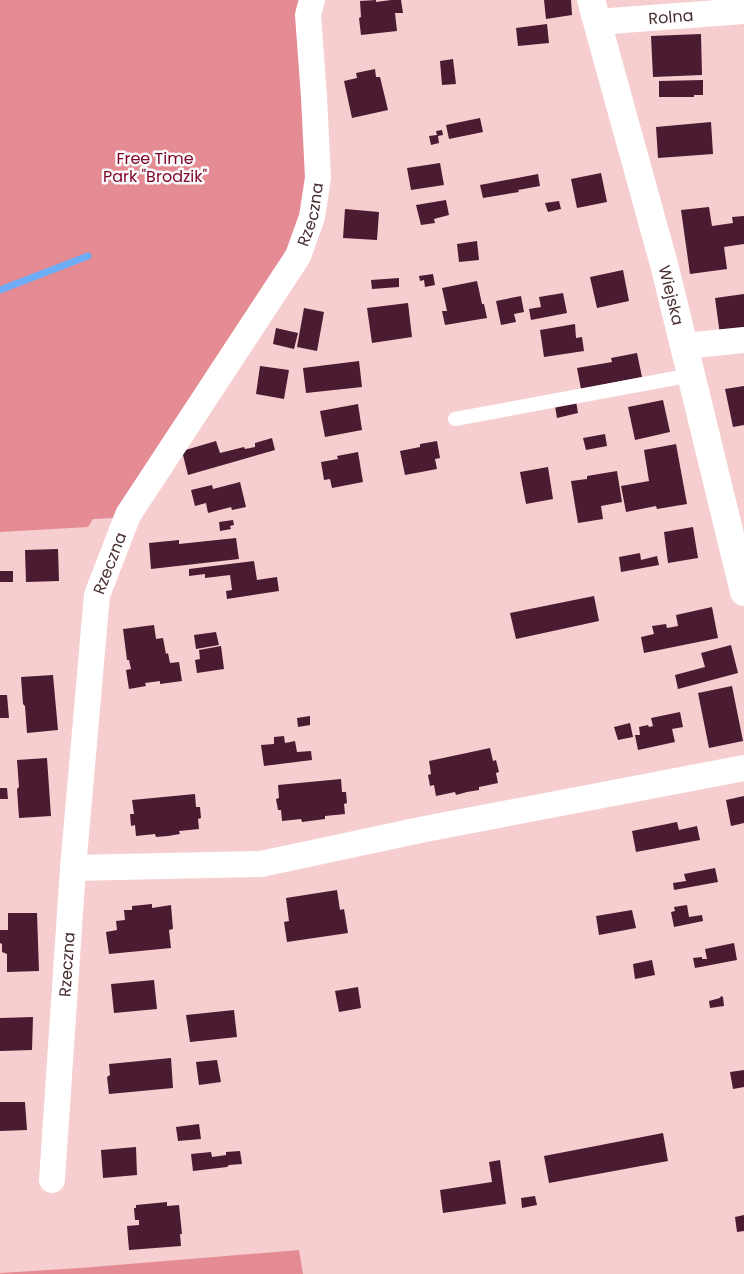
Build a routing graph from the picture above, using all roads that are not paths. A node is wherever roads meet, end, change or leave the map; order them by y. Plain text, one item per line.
1 (312, 0) edge
2 (594, 11) edge
3 (744, 11) edge
4 (744, 340) edge
5 (685, 346) junction
6 (692, 375) junction
7 (454, 419) dead end
8 (744, 592) edge
9 (744, 768) edge
10 (72, 868) junction
11 (52, 1180) dead end

1 - 10 street, Rzeczna
2 - 3 street, Rolna
2 - 5 street, Wiejska
4 - 5 street
5 - 6 street, Wiejska
6 - 7 lane
6 - 8 street, Wiejska
9 - 10 street
10 - 11 street, Rzeczna

